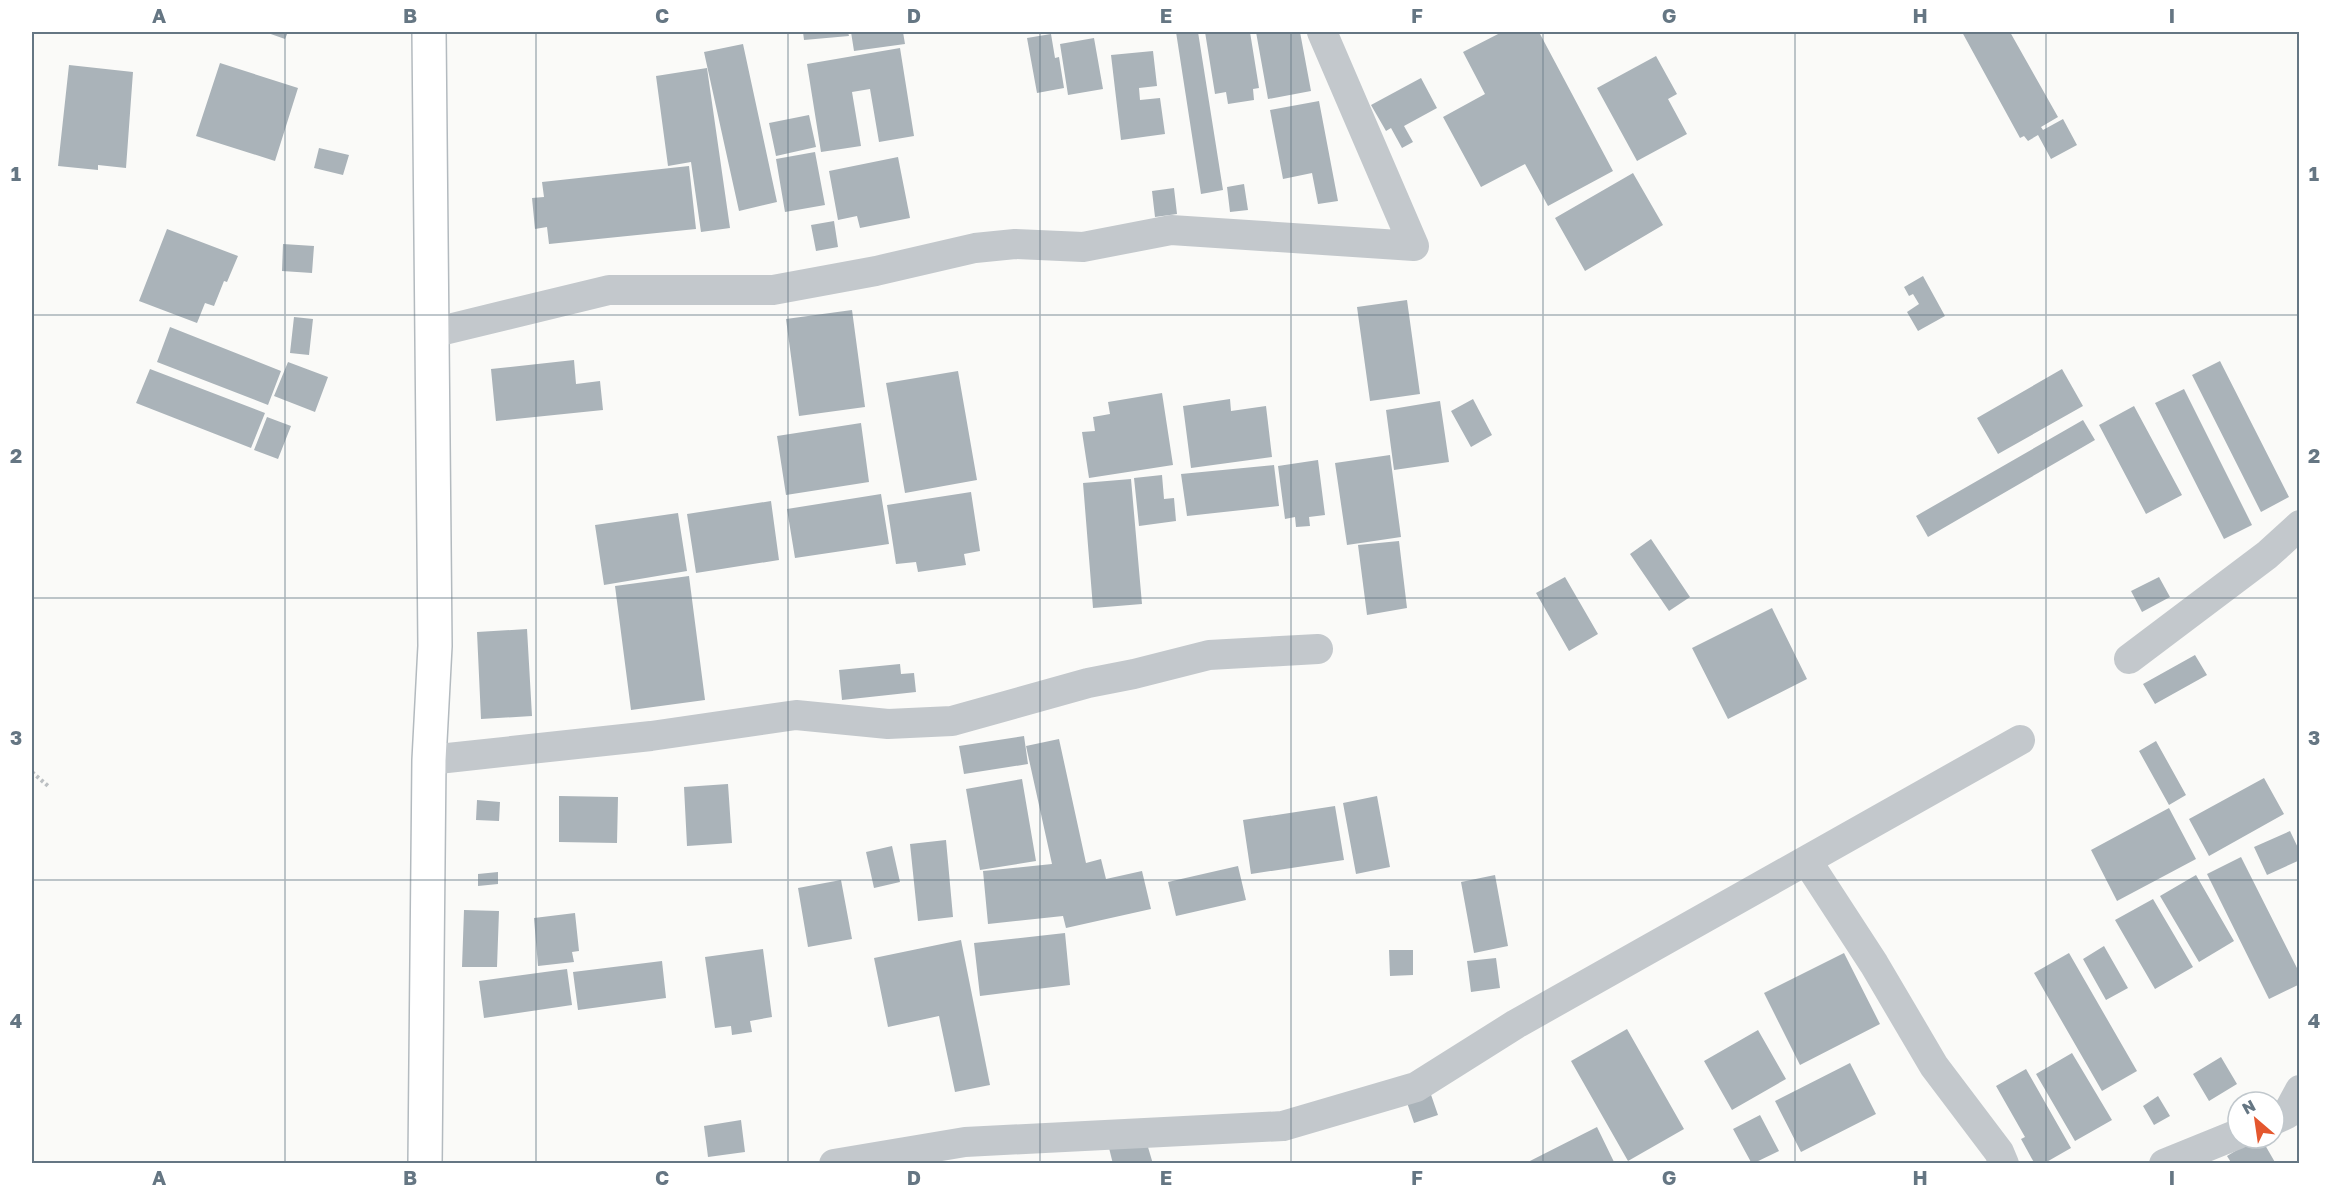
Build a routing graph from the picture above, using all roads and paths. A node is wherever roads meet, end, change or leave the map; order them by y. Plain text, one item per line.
1 (429, 32) edge
2 (1323, 32) edge
3 (432, 333) junction
4 (2300, 525) edge
5 (1318, 649) dead end
6 (2128, 659) dead end
7 (2020, 740) dead end
8 (429, 760) junction
9 (32, 772) edge
10 (48, 786) dead end
11 (1808, 861) junction
12 (2300, 1090) edge
13 (2286, 1114) edge
14 (2226, 1139) edge
15 (425, 1164) edge
16 (834, 1164) edge
17 (2004, 1164) edge
18 (2164, 1164) edge

1 - 3 street
2 - 3 street
3 - 8 street
4 - 6 street
5 - 8 street
7 - 11 street
8 - 15 street
9 - 10 path
11 - 16 street
11 - 17 street
12 - 13 street
14 - 18 street

